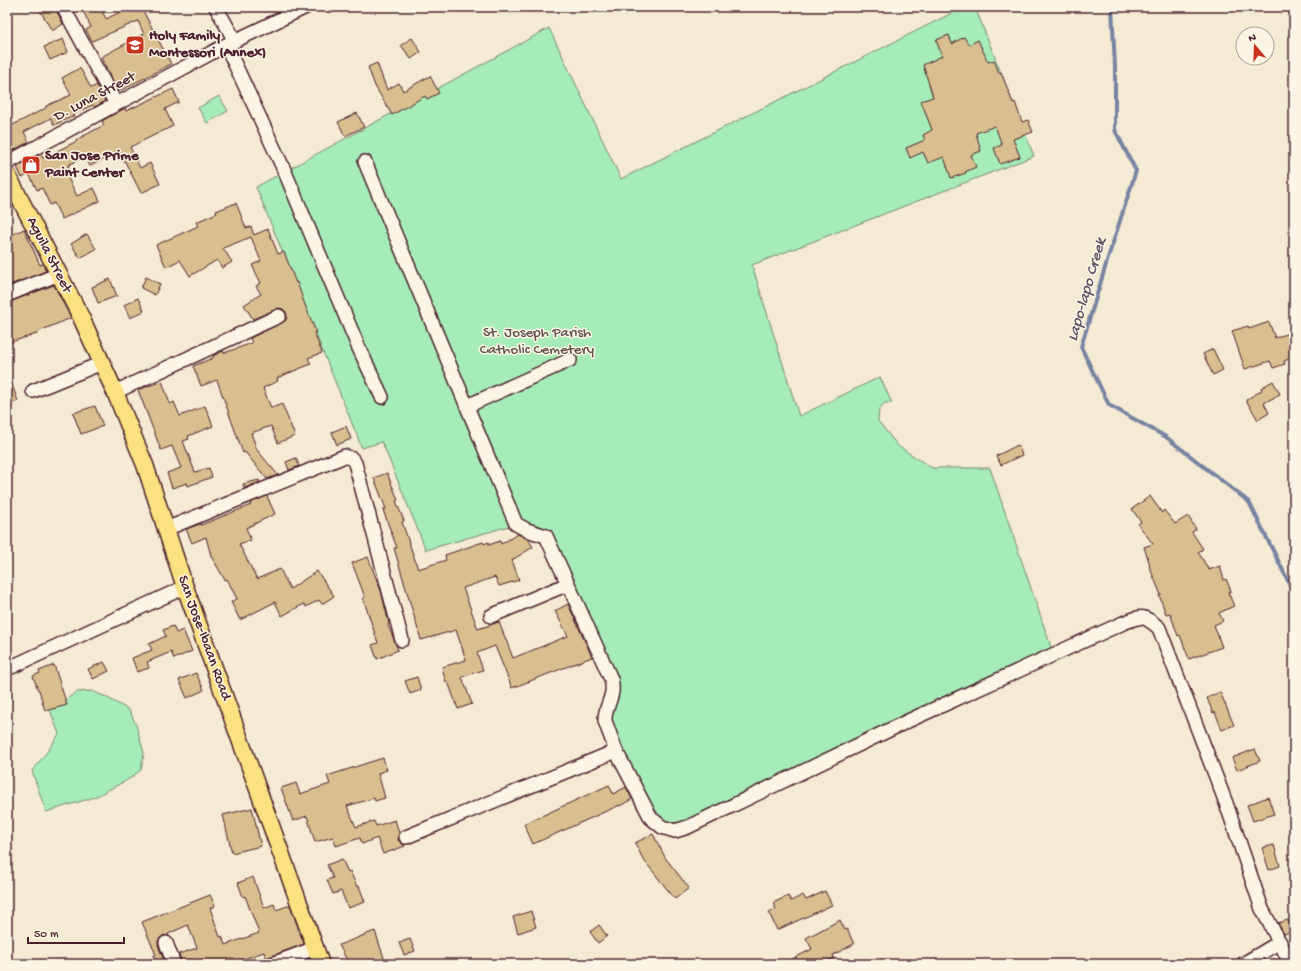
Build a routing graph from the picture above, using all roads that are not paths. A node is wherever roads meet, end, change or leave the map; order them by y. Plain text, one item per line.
1 (64, 7) edge
2 (216, 7) edge
3 (306, 7) edge
4 (230, 43) junction
5 (116, 104) junction
6 (365, 162) dead end
7 (7, 163) edge
8 (7, 174) edge
9 (59, 274) junction
10 (7, 295) edge
11 (80, 315) joint
12 (279, 316) dead end
13 (570, 360) dead end
14 (102, 363) junction
15 (34, 391) dead end
16 (115, 392) junction
17 (382, 397) dead end
18 (467, 406) junction
19 (166, 529) junction
20 (568, 584) junction
21 (185, 587) junction
22 (491, 616) dead end
23 (402, 640) dead end
24 (7, 669) edge
25 (616, 751) junction
26 (406, 837) dead end
27 (1280, 942) junction
28 (166, 943) dead end
29 (315, 948) junction
30 (174, 964) edge
31 (272, 964) edge
32 (321, 964) edge
33 (1243, 964) edge
34 (1291, 964) edge

1 - 5 street
2 - 4 street
3 - 4 street, D. Luna Street
4 - 5 street, D. Luna Street
4 - 17 street
5 - 7 street, D. Luna Street
6 - 18 street
8 - 9 main road, Aguila Street
9 - 10 street
9 - 11 main road, Aguila Street
11 - 14 main road, San Jose-Ibaan Road
12 - 16 street
13 - 18 street
14 - 15 street
14 - 16 main road, San Jose-Ibaan Road
16 - 19 main road, San Jose-Ibaan Road
18 - 20 street
19 - 21 main road, San Jose-Ibaan Road
19 - 23 street
20 - 22 street
20 - 25 street
21 - 24 street
21 - 29 main road, San Jose-Ibaan Road
25 - 26 street
25 - 27 street
27 - 33 street
27 - 34 street
28 - 30 street
29 - 31 street
29 - 32 main road, San Jose-Ibaan Road

